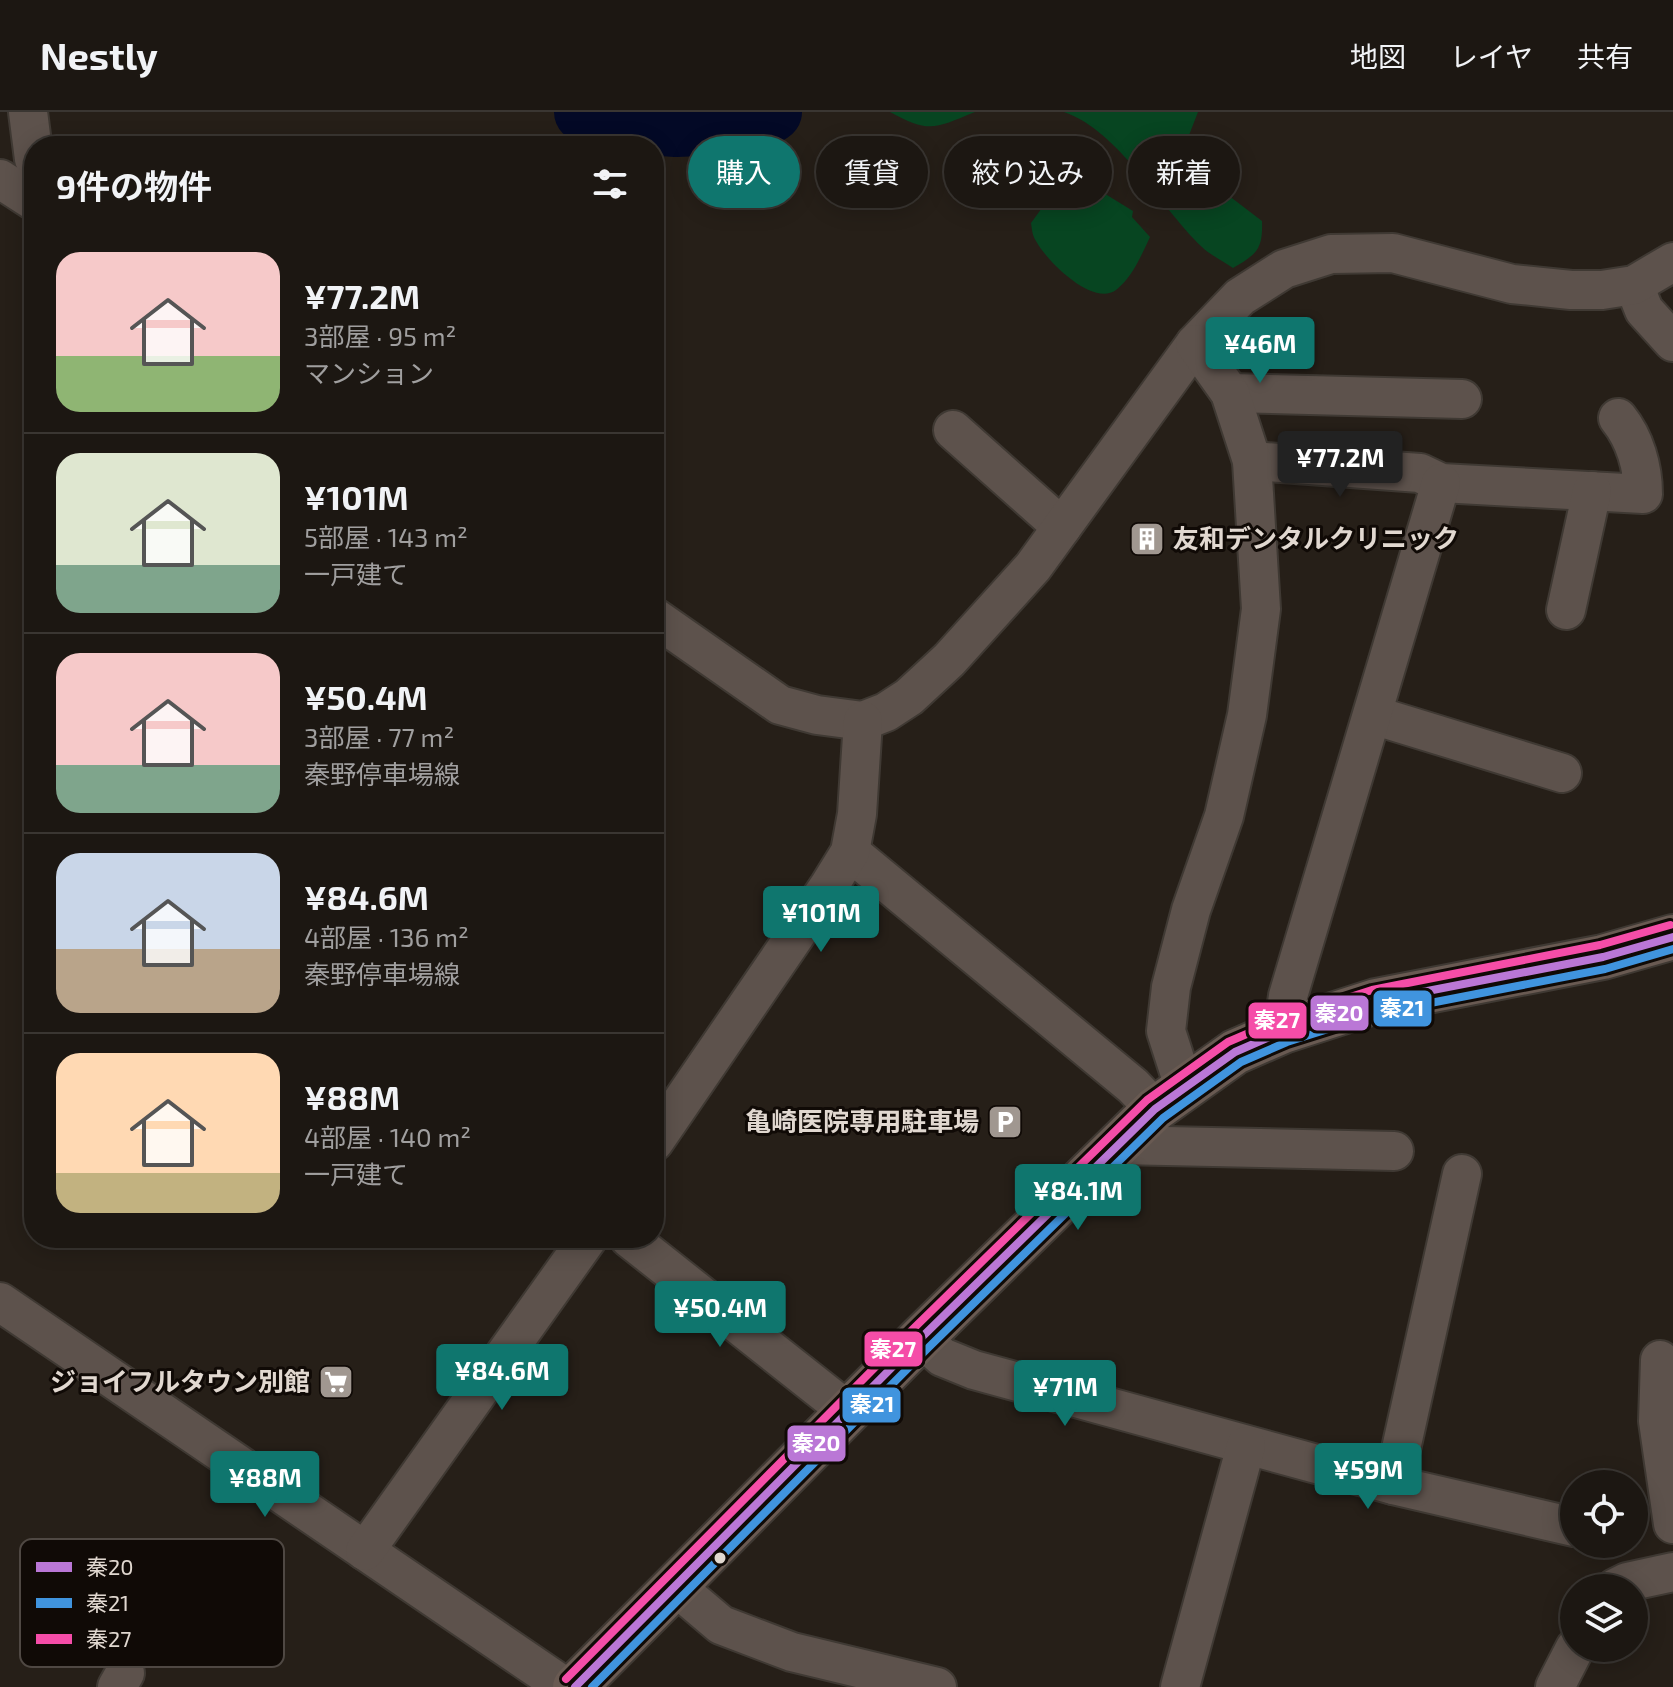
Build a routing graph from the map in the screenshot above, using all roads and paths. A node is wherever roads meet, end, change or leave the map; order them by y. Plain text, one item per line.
1 (28, 112) edge
2 (31, 136) edge
3 (0, 179) edge
4 (24, 195) edge
5 (1673, 262) edge
6 (1634, 285) junction
7 (1673, 342) edge
8 (1195, 344) junction
9 (1230, 393) junction
10 (1462, 399) dead end
11 (1618, 418) dead end
12 (953, 430) dead end
13 (1252, 461) junction
14 (1441, 483) junction
15 (1592, 491) junction
16 (1062, 527) junction
17 (1566, 610) dead end
18 (664, 624) edge
19 (1373, 715) junction
20 (863, 721) junction
21 (1562, 773) dead end
22 (850, 852) junction
23 (1673, 937) edge
24 (1283, 1031) junction
25 (1169, 1098) junction
26 (664, 1127) edge
27 (1118, 1145) junction
28 (1394, 1151) dead end
29 (1462, 1174) dead end
30 (581, 1248) edge
31 (642, 1248) edge
32 (0, 1302) edge
33 (921, 1338) junction
34 (1660, 1360) dead end
35 (849, 1412) junction
36 (1246, 1446) junction
37 (1393, 1485) junction
38 (1560, 1524) edge
39 (1673, 1524) edge
40 (365, 1551) junction
41 (1673, 1572) edge
42 (1648, 1577) edge
43 (675, 1586) junction
44 (1568, 1662) edge
45 (565, 1687) edge
46 (575, 1687) edge
47 (937, 1687) edge
48 (1180, 1687) edge
49 (1555, 1687) edge

1 - 2 street
3 - 4 street
5 - 6 street
6 - 7 street
6 - 8 street
8 - 9 street
8 - 16 street
9 - 10 street
9 - 13 street
11 - 15 street
12 - 16 street
13 - 14 street
13 - 25 street
14 - 15 street
14 - 19 street
15 - 17 street
16 - 20 street
18 - 20 street
19 - 21 street
19 - 24 street
20 - 22 street
22 - 25 street
22 - 26 street
23 - 24 main road
24 - 25 main road
25 - 27 main road
27 - 28 street
27 - 33 main road
29 - 37 street
30 - 40 street
31 - 35 street
32 - 40 street
33 - 35 main road
33 - 36 street
34 - 39 street
35 - 43 main road
36 - 37 street
36 - 48 street
37 - 38 street
40 - 45 street
41 - 42 street
43 - 46 main road
43 - 47 street
44 - 49 street

